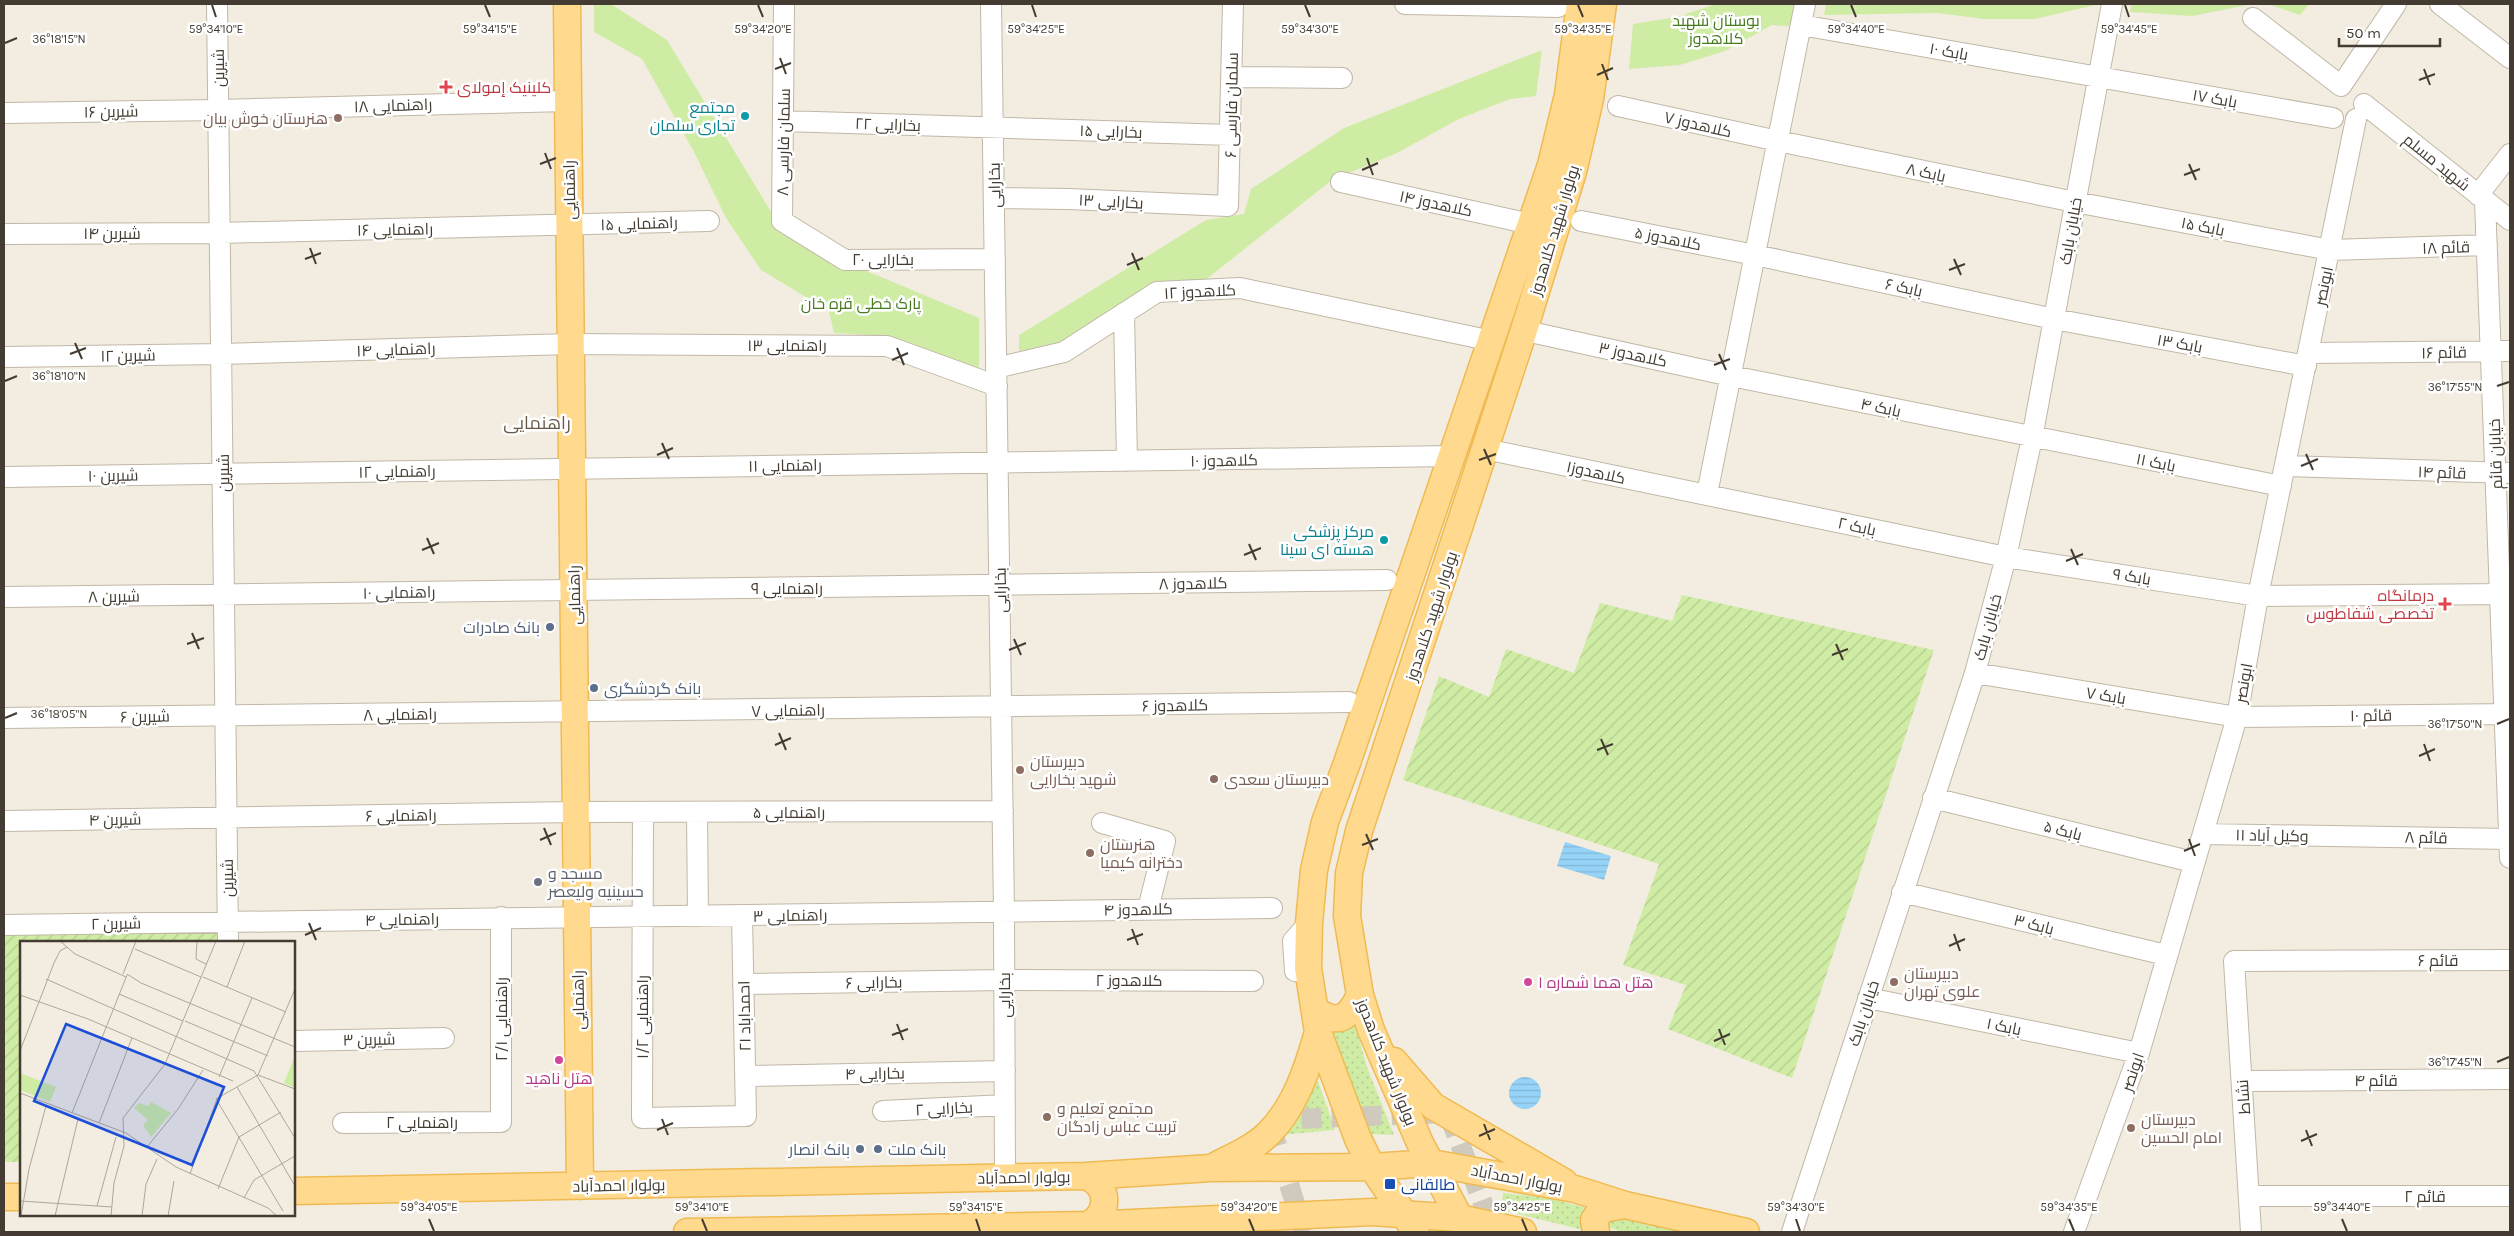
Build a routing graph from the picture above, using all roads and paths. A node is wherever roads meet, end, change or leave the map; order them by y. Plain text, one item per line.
1 (217, 4) edge
2 (567, 4) edge
3 (784, 4) edge
4 (991, 4) edge
5 (1233, 4) edge
6 (1405, 4) edge
7 (1603, 4) edge
8 (1805, 4) edge
9 (2112, 4) edge
10 (2396, 4) edge
11 (2440, 4) edge
12 (1569, 5) edge
13 (2253, 18) dead end
14 (1801, 25) junction
15 (2510, 58) edge
16 (1231, 77) junction
17 (1342, 78) dead end
18 (2097, 78) junction
19 (2341, 86) junction
20 (568, 101) junction
21 (1618, 106) dead end
22 (219, 110) junction
23 (2360, 111) junction
24 (4, 113) edge
25 (2333, 118) junction
26 (783, 121) junction
27 (993, 127) junction
28 (1230, 135) junction
29 (1778, 142) junction
30 (2510, 154) edge
31 (1341, 182) dead end
32 (994, 198) junction
33 (2482, 198) junction
34 (2075, 202) junction
35 (1228, 206) joint
36 (2510, 220) edge
37 (709, 221) dead end
38 (782, 221) joint
39 (1581, 221) dead end
40 (1531, 224) junction
41 (569, 225) junction
42 (220, 233) junction
43 (4, 234) edge
44 (2487, 245) junction
45 (2404, 248) joint
46 (2330, 250) junction
47 (1755, 255) junction
48 (995, 259) junction
49 (1124, 314) junction
50 (2054, 320) junction
51 (1535, 333) dead end
52 (1478, 338) dead end
53 (570, 344) junction
54 (2501, 351) edge
55 (2398, 352) joint
56 (221, 354) junction
57 (4, 356) edge
58 (2308, 359) junction
59 (1731, 376) junction
60 (997, 377) junction
61 (2032, 438) junction
62 (1485, 449) junction
63 (1451, 456) junction
64 (1128, 461) junction
65 (998, 462) junction
66 (2285, 466) junction
67 (572, 468) junction
68 (223, 473) junction
69 (2503, 473) edge
70 (4, 476) edge
71 (2281, 486) junction
72 (1707, 494) junction
73 (2006, 557) junction
74 (1387, 580) dead end
75 (1000, 586) junction
76 (574, 589) junction
77 (2505, 594) edge
78 (224, 595) junction
79 (2258, 596) junction
80 (4, 597) edge
81 (1975, 673) junction
82 (1349, 702) dead end
83 (1001, 708) junction
84 (575, 712) junction
85 (2507, 714) edge
86 (226, 716) junction
87 (2237, 717) junction
88 (4, 718) edge
89 (1933, 798) junction
90 (1003, 811) junction
91 (576, 812) junction
92 (642, 812) junction
93 (697, 812) junction
94 (227, 818) junction
95 (4, 821) edge
96 (1102, 823) dead end
97 (2203, 834) junction
98 (2342, 836) joint
99 (2510, 845) edge
100 (2193, 862) junction
101 (1902, 892) junction
102 (1272, 908) dead end
103 (1148, 909) junction
104 (1004, 911) junction
105 (577, 916) junction
106 (642, 916) junction
107 (698, 916) junction
108 (742, 916) junction
109 (501, 917) junction
110 (228, 922) junction
111 (4, 925) edge
112 (228, 941) edge
113 (2166, 955) junction
114 (2510, 960) edge
115 (2234, 961) joint
116 (1004, 980) junction
117 (1253, 981) dead end
118 (743, 984) junction
119 (1360, 995) junction
120 (1868, 998) junction
121 (1317, 1021) junction
122 (1371, 1030) junction
123 (444, 1038) dead end
124 (295, 1041) edge
125 (2139, 1053) junction
126 (1005, 1070) junction
127 (745, 1076) junction
128 (2510, 1079) edge
129 (2242, 1081) junction
130 (1005, 1106) junction
131 (884, 1111) dead end
132 (746, 1116) joint
133 (343, 1122) dead end
134 (501, 1122) joint
135 (1431, 1163) junction
136 (1211, 1168) junction
137 (1372, 1168) junction
138 (1086, 1176) junction
139 (1005, 1177) junction
140 (580, 1186) junction
141 (1575, 1189) junction
142 (295, 1191) edge
143 (2249, 1196) junction
144 (2510, 1196) edge
145 (4, 1197) edge
146 (20, 1197) edge
147 (1625, 1205) junction
148 (1300, 1214) junction
149 (1436, 1224) edge
150 (1088, 1225) junction
151 (687, 1232) edge
152 (693, 1232) edge
153 (756, 1232) edge
154 (1358, 1232) edge
155 (1523, 1232) edge
156 (1596, 1232) edge
157 (1746, 1232) edge
158 (1792, 1232) edge
159 (2074, 1232) edge
160 (2251, 1232) edge

1 - 22 street, شیرین
2 - 20 main road, راهنمایی
3 - 26 street, سلمان فارسی ۸
4 - 27 street, بخارایی
5 - 16 street, سلمان فارسی ۶
6 - 12 street
7 - 62 main road, بولوار شهید کلاهدوز
8 - 14 street
9 - 18 street, خیابان بابک
10 - 19 street
11 - 15 street
12 - 40 main road, بولوار شهید کلاهدوز
13 - 19 street
14 - 18 street, بابک ۱۰
14 - 29 street
16 - 17 street
16 - 28 street, سلمان فارسی ۶
18 - 25 street, بابک ۱۷
18 - 34 street, خیابان بابک
19 - 23 street
19 - 25 street
20 - 22 street, راهنمایی ۱۸
20 - 41 main road, راهنمایی
21 - 29 street, کلاهدوز ۷
22 - 24 street, شیرین ۱۶
22 - 42 street, شیرین
23 - 25 street
23 - 33 street, شهید مسلم
23 - 46 street, ابونصر
26 - 27 street, بخارایی ۲۲
26 - 38 street, سلمان فارسی ۸
27 - 28 street, بخارایی ۱۵
27 - 32 street, بخارایی
28 - 35 street, سلمان فارسی ۶
29 - 34 street, بابک ۸
29 - 47 street
30 - 33 street
31 - 40 street, کلاهدوز ۱۴
32 - 35 street, بخارایی ۱۳
32 - 48 street, بخارایی
33 - 36 street, شهید مسلم
33 - 44 street, خیابان قائم
34 - 46 street, بابک ۱۵
34 - 50 street, خیابان بابک
37 - 41 street, راهنمایی ۱۵
38 - 48 street, بخارایی ۲۰
39 - 47 street, کلاهدوز ۵
40 - 63 main road, بولوار شهید کلاهدوز
41 - 42 street, راهنمایی ۱۶
41 - 53 main road, راهنمایی
42 - 43 street, شیرین ۱۴
42 - 56 street, شیرین
44 - 45 street, قائم ۱۸
44 - 54 street, خیابان قائم
45 - 46 street, بابک ۱۵
46 - 58 street, ابونصر
47 - 50 street, بابک ۶
47 - 59 street
48 - 60 street, بخارایی
49 - 52 street, کلاهدوز ۱۲
49 - 60 street, کلاهدوز ۱۲
49 - 64 street
50 - 58 street, بابک ۱۳
50 - 61 street, خیابان بابک
51 - 59 street, کلاهدوز ۳
53 - 56 street, راهنمایی ۱۴
53 - 60 street, راهنمایی ۱۳
53 - 67 main road, راهنمایی
54 - 55 street, قائم ۱۶
54 - 69 street, خیابان قائم
55 - 58 street, بابک ۱۳
56 - 57 street, شیرین ۱۲
56 - 68 street, شیرین
58 - 66 street, ابونصر
59 - 61 street, بابک ۴
59 - 72 street
60 - 65 street, بخارایی
61 - 71 street, بابک ۱۱
61 - 73 street, خیابان بابک
62 - 72 street, کلاهدوز۱
62 - 119 main road, بولوار شهید کلاهدوز
63 - 64 street, کلاهدوز ۱۰
63 - 121 main road, بولوار شهید کلاهدوز
64 - 65 street, کلاهدوز ۱۰
65 - 67 street, راهنمایی ۱۱
65 - 75 street, بخارایی
66 - 69 street, قائم ۱۴
66 - 71 street, ابونصر
67 - 68 street, راهنمایی ۱۲
67 - 76 main road, راهنمایی
68 - 70 street, شیرین ۱۰
68 - 78 street, شیرین
69 - 77 street, خیابان قائم
71 - 79 street, ابونصر
72 - 73 street, بابک ۲
73 - 79 street, بابک ۹
73 - 81 street, خیابان بابک
74 - 75 street, کلاهدوز ۸
75 - 76 street, راهنمایی ۹
75 - 83 street, بخارایی
76 - 78 street, راهنمایی ۱۰
76 - 84 main road, راهنمایی
77 - 79 street, بابک ۹
77 - 85 street, خیابان قائم
78 - 80 street, شیرین ۸
78 - 86 street, شیرین
79 - 87 street, ابونصر
81 - 87 street, بابک ۷
81 - 89 street, خیابان بابک
82 - 83 street, کلاهدوز ۶
83 - 84 street, راهنمایی ۷
83 - 90 street, بخارایی
84 - 86 street, راهنمایی ۸
84 - 91 main road, راهنمایی
85 - 87 street, قائم ۱۰
85 - 99 street, خیابان قائم
86 - 88 street, شیرین ۶
86 - 94 street, شیرین
87 - 97 street, ابونصر
89 - 100 street, بابک ۵
89 - 101 street, خیابان بابک
90 - 93 street, راهنمایی ۵
90 - 104 street, بخارایی
91 - 92 street, راهنمایی ۵
91 - 94 street, راهنمایی ۶
91 - 105 main road, راهنمایی
92 - 93 street, راهنمایی ۵
92 - 106 street, راهنمایی ۱/۲
93 - 107 street
94 - 95 street, شیرین ۴
94 - 110 street, شیرین
96 - 103 street
97 - 98 street, وکیل آباد ۱۱
97 - 100 street, ابونصر
98 - 99 street, قائم ۸
100 - 113 street, ابونصر
101 - 113 street, بابک ۳
101 - 120 street, خیابان بابک
102 - 103 street, کلاهدوز ۴
103 - 104 street, کلاهدوز ۴
104 - 108 street, راهنمایی ۳
104 - 116 street, بخارایی
105 - 106 street, راهنمایی ۳
105 - 109 street, راهنمایی ۴
105 - 140 main road, راهنمایی
106 - 107 street, راهنمایی ۳
106 - 132 street, راهنمایی ۱/۲
107 - 108 street, راهنمایی ۳
108 - 118 street, احمداباد ۲۱
109 - 110 street, راهنمایی ۴
109 - 134 street, راهنمایی ۲/۱
110 - 111 street, شیرین ۲
110 - 112 street, شیرین
113 - 125 street, ابونصر
114 - 115 street, قائم ۶
115 - 129 street, نشاط
116 - 117 street, کلاهدوز ۲
116 - 118 street, بخارایی ۶
116 - 126 street, بخارایی
118 - 127 street, احمداباد ۲۱
119 - 121 main road
119 - 122 main road, بولوار شهید کلاهدوز
120 - 125 street, بابک ۱
120 - 158 street, خیابان بابک
121 - 136 main road
121 - 137 main road, بولوار شهید کلاهدوز
122 - 135 main road, بولوار شهید کلاهدوز
122 - 141 main road
123 - 124 street, شیرین ۳
125 - 159 street, ابونصر
126 - 127 street, بخارایی ۴
126 - 130 street, بخارایی
127 - 132 street, احمداباد ۲۱
128 - 129 street, قائم ۴
129 - 143 street, نشاط
130 - 131 street, بخارایی ۲
130 - 139 street, بخارایی
133 - 134 street, راهنمایی ۲
135 - 137 main road, بولوار احمدآباد
135 - 141 main road, بولوار احمدآباد
135 - 149 main road, بولوار شهید کلاهدوز
136 - 137 main road, بولوار احمدآباد
136 - 138 main road, بولوار احمدآباد
137 - 149 main road, بولوار شهید کلاهدوز
138 - 139 main road, بولوار احمدآباد
138 - 150 main road
139 - 140 main road, بولوار احمدآباد
140 - 142 main road, بولوار احمدآباد
141 - 147 main road, بولوار احمدآباد
143 - 144 street, قائم ۲
143 - 160 street, نشاط
145 - 146 main road
147 - 156 main road
147 - 157 main road, بولوار احمدآباد
148 - 149 main road
148 - 150 main road
148 - 154 main road
149 - 155 main road
150 - 153 main road
151 - 152 main road
152 - 153 main road

